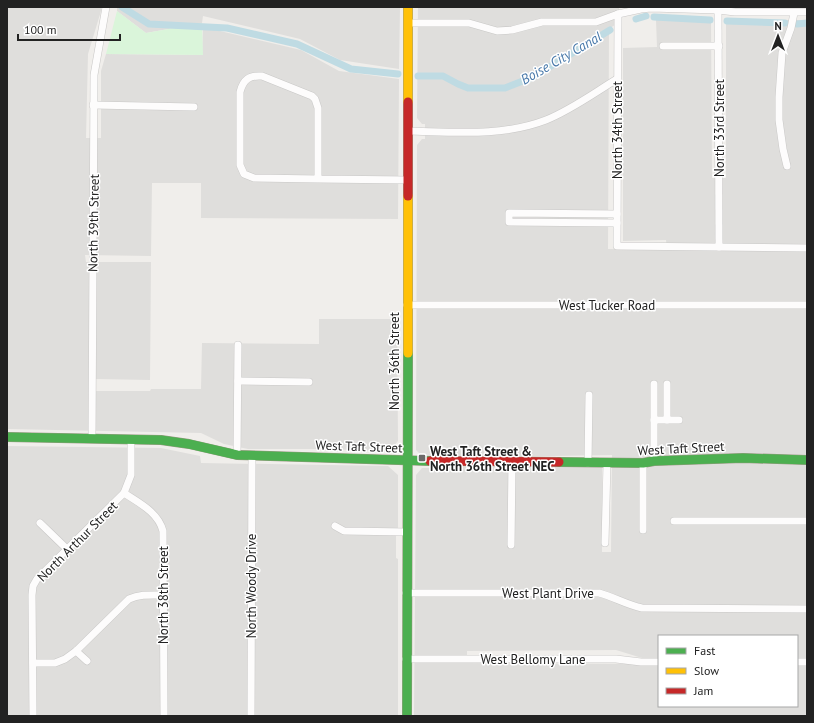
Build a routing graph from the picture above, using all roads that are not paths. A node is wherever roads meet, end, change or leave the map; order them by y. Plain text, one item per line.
1 (106, 7) edge
2 (408, 7) edge
3 (718, 9) edge
4 (807, 12) edge
5 (794, 13) junction
6 (618, 14) junction
7 (408, 23) junction
8 (663, 46) dead end
9 (719, 46) junction
10 (617, 79) junction
11 (94, 105) junction
12 (194, 107) dead end
13 (408, 132) junction
14 (788, 166) dead end
15 (318, 179) junction
16 (408, 180) junction
17 (617, 214) junction
18 (617, 223) junction
19 (718, 247) junction
20 (807, 248) edge
21 (407, 304) junction
22 (807, 305) edge
23 (238, 345) dead end
24 (238, 381) junction
25 (309, 382) dead end
26 (654, 384) dead end
27 (667, 384) dead end
28 (589, 395) dead end
29 (654, 420) junction
30 (667, 420) junction
31 (679, 420) dead end
32 (7, 437) edge
33 (92, 439) junction
34 (131, 440) junction
35 (237, 455) junction
36 (252, 456) junction
37 (807, 460) edge
38 (407, 461) junction
39 (654, 461) junction
40 (512, 462) junction
41 (588, 463) junction
42 (607, 463) junction
43 (643, 463) junction
44 (124, 493) junction
45 (674, 521) dead end
46 (807, 521) edge
47 (40, 523) dead end
48 (334, 526) dead end
49 (643, 530) dead end
50 (407, 532) junction
51 (605, 543) dead end
52 (512, 545) dead end
53 (68, 550) junction
54 (406, 593) junction
55 (163, 595) junction
56 (807, 609) edge
57 (76, 651) junction
58 (406, 659) junction
59 (87, 661) dead end
60 (658, 662) edge
61 (33, 663) junction
62 (33, 716) edge
63 (164, 716) edge
64 (251, 716) edge
65 (407, 716) edge

1 - 11 street, North 39th Street
2 - 7 street, North 36th Street
3 - 5 street
3 - 6 street
3 - 9 street, North 33rd Street
4 - 5 street
5 - 14 street
6 - 7 street
6 - 10 street, North 34th Street
7 - 13 street, North 36th Street
8 - 9 street
9 - 19 street, North 33rd Street
10 - 13 street
10 - 17 street, North 34th Street
11 - 12 street
11 - 33 street, North 39th Street
13 - 16 street, North 36th Street
15 - 15 street
15 - 16 street
16 - 21 street, North 36th Street
17 - 18 street, North 34th Street
17 - 18 street
18 - 19 street, North 34th Street
19 - 20 street
21 - 22 street, West Tucker Road
21 - 38 street, North 36th Street
23 - 24 street
24 - 25 street
24 - 35 street
26 - 29 street
27 - 30 street
28 - 41 street
29 - 30 street
29 - 39 street
30 - 31 street
32 - 33 street, West Taft Street
33 - 34 street, West Taft Street
34 - 35 street, West Taft Street
34 - 44 street, North Arthur Street
35 - 36 street, West Taft Street
36 - 38 street, West Taft Street
36 - 64 street, North Woody Drive
37 - 39 street, West Taft Street
38 - 40 street, West Taft Street
38 - 50 street, North 36th Street
39 - 43 street, West Taft Street
40 - 41 street, West Taft Street
40 - 52 street
41 - 42 street, West Taft Street
42 - 43 street, West Taft Street
42 - 51 street
43 - 49 street
44 - 53 street, North Arthur Street
44 - 55 street, North 38th Street
45 - 46 street
47 - 53 street
48 - 50 street
50 - 54 street, North 36th Street
53 - 61 street, North Arthur Street
54 - 56 street, West Plant Drive
54 - 58 street, North 36th Street
55 - 57 street
55 - 63 street, North 38th Street
57 - 59 street
57 - 61 street
58 - 60 street, West Bellomy Lane
58 - 65 street, North 36th Street
61 - 62 street, North Arthur Street

